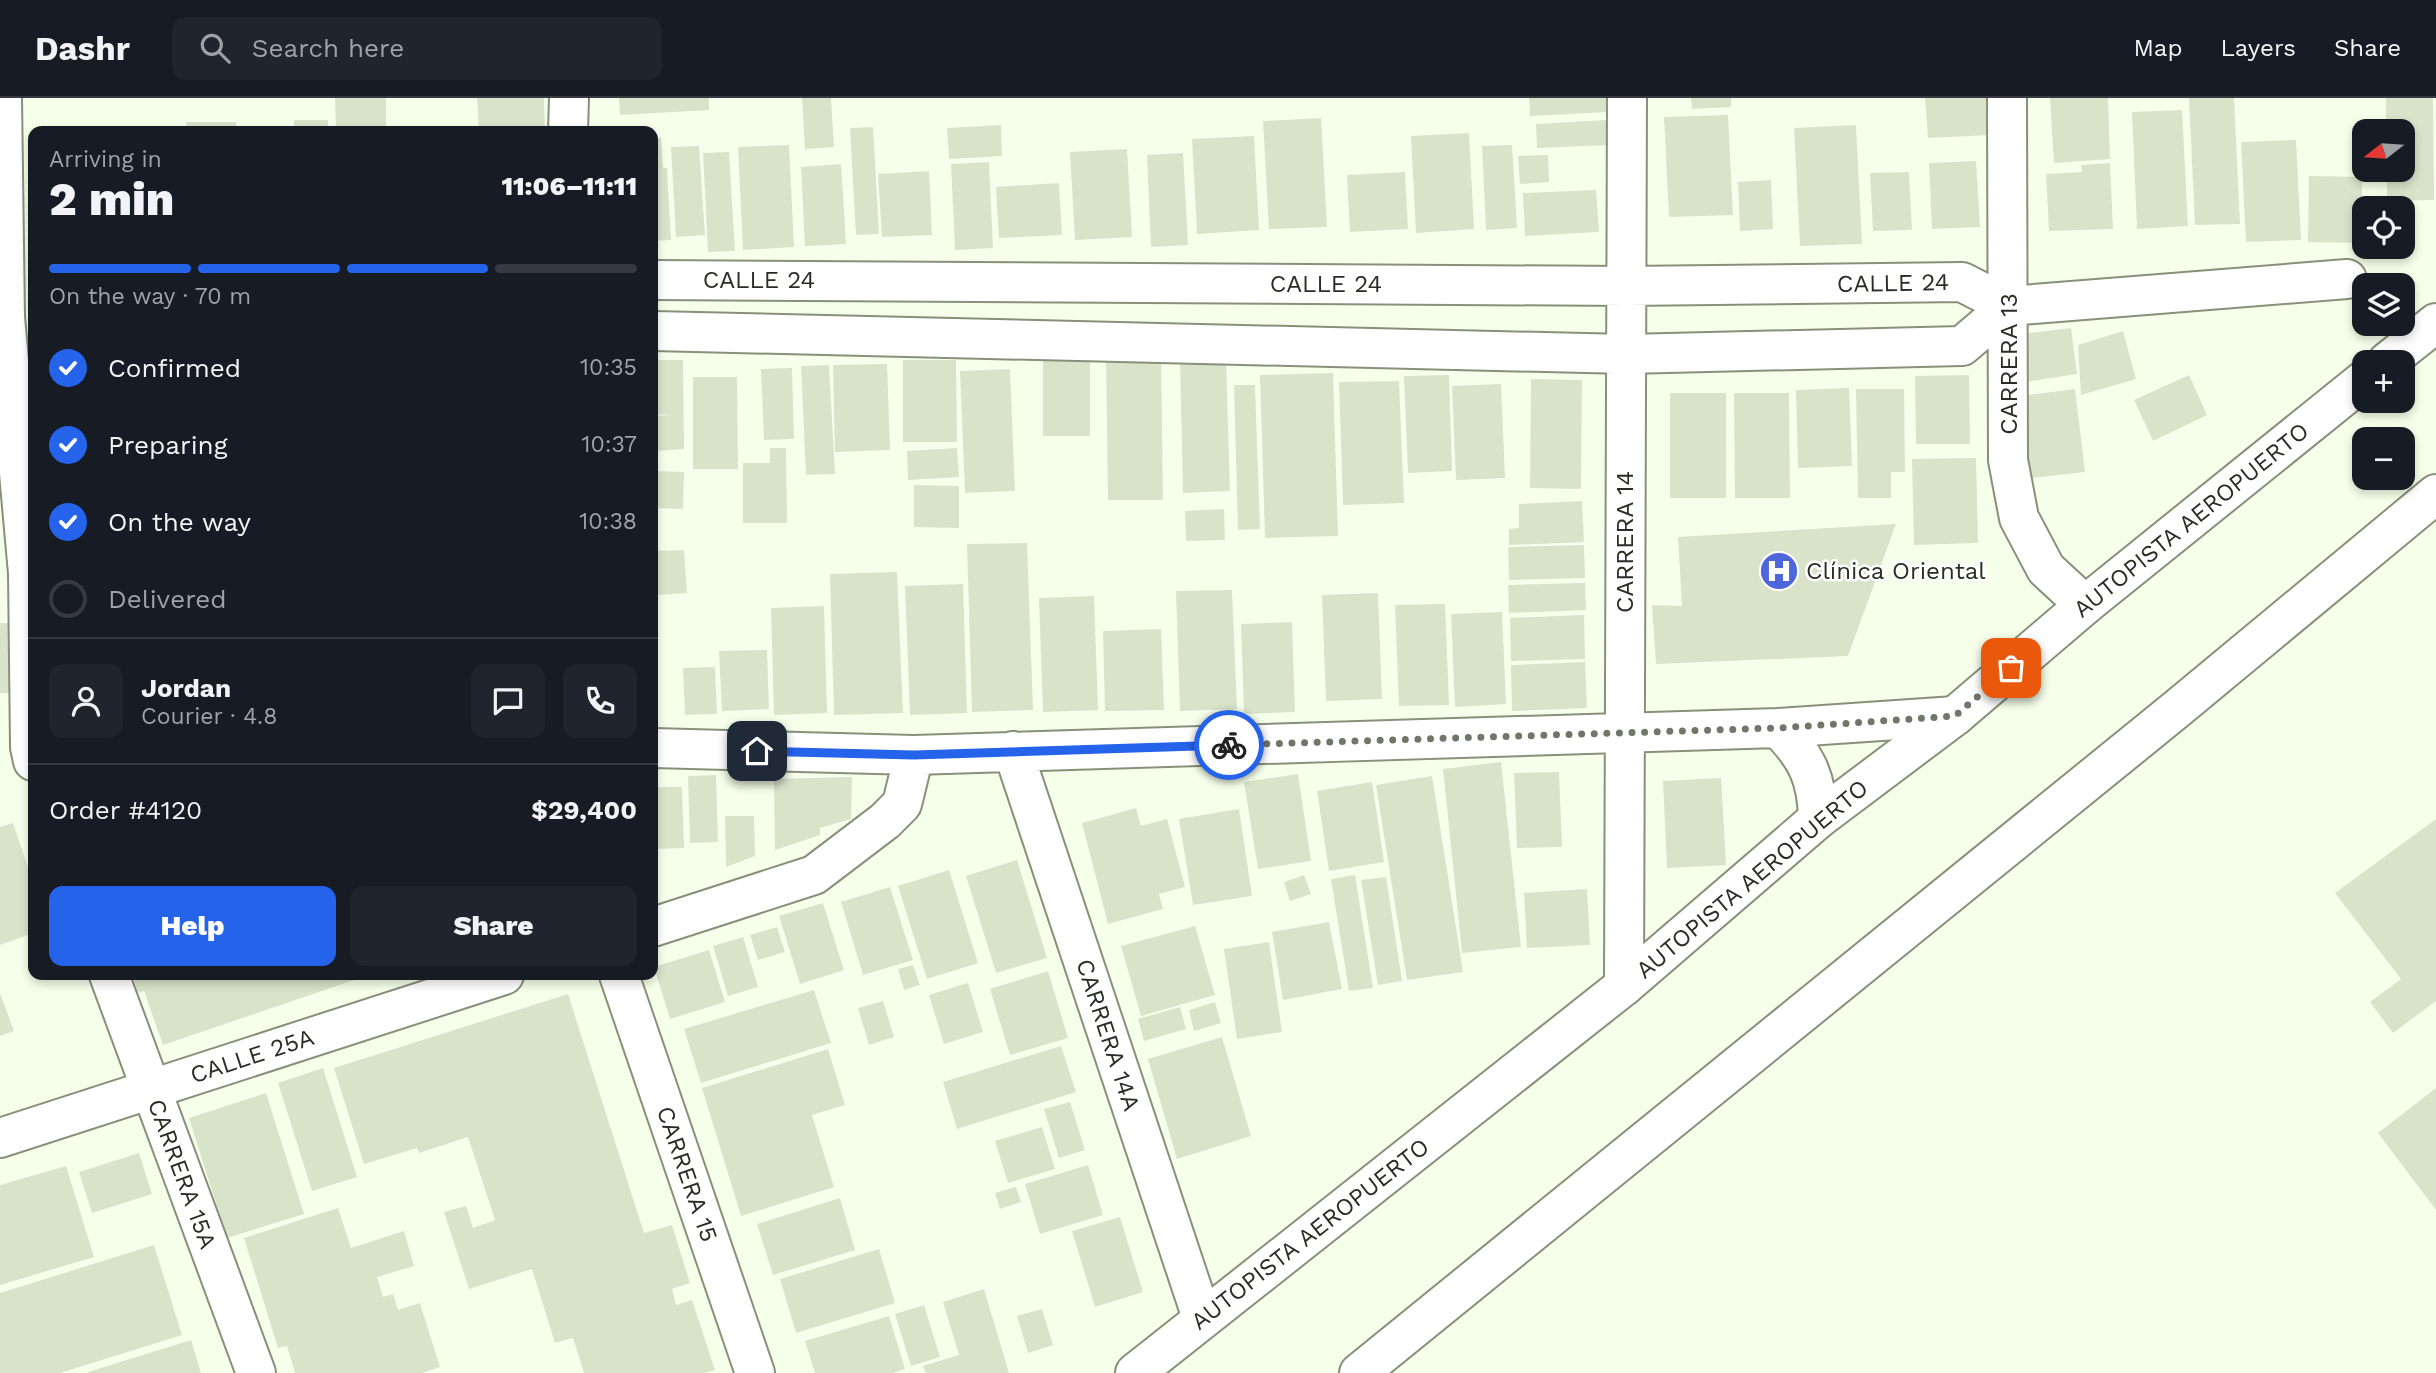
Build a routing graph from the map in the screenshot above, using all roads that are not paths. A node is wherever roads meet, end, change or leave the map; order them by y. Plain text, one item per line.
1 (2, 98) edge
2 (569, 98) edge
3 (1628, 98) edge
4 (2007, 98) edge
5 (569, 126) edge
6 (2347, 279) dead end
7 (658, 280) edge
8 (1626, 286) junction
9 (2009, 306) junction
10 (13, 317) edge
11 (2436, 323) edge
12 (658, 331) edge
13 (2402, 350) edge
14 (1626, 354) junction
15 (2352, 390) edge
16 (2436, 494) edge
17 (2085, 605) junction
18 (1955, 716) junction
19 (1778, 728) junction
20 (1625, 733) junction
21 (658, 748) edge
22 (24, 750) edge
23 (1013, 751) junction
24 (914, 755) junction
25 (1818, 819) junction
26 (658, 925) edge
27 (111, 980) edge
28 (488, 980) edge
29 (621, 980) edge
30 (1624, 986) junction
31 (151, 1088) junction
32 (0, 1138) edge
33 (1202, 1318) junction
34 (256, 1373) edge
35 (755, 1373) edge
36 (1136, 1373) edge
37 (1359, 1373) edge

1 - 10 main road
2 - 5 main road
3 - 8 main road, CARRERA 14
4 - 9 main road, CARRERA 13
6 - 9 main road
7 - 8 main road, CALLE 24
8 - 9 main road, CALLE 24
8 - 14 main road, CARRERA 14
9 - 14 main road
9 - 17 main road, CARRERA 13
10 - 22 main road
11 - 13 main road
12 - 14 main road
14 - 20 main road, CARRERA 14
15 - 17 main road, AUTOPISTA AEROPUERTO
16 - 37 main road
17 - 18 main road, AUTOPISTA AEROPUERTO
18 - 19 main road
18 - 25 main road, AUTOPISTA AEROPUERTO
19 - 20 main road
19 - 25 main road
20 - 23 main road
20 - 30 main road, CARRERA 14
21 - 24 main road
23 - 24 main road
23 - 33 main road, CARRERA 14A
24 - 26 main road
25 - 30 main road, AUTOPISTA AEROPUERTO
27 - 31 main road, CARRERA 15A
28 - 31 main road, CALLE 25A
29 - 35 main road, CARRERA 15
30 - 33 main road, AUTOPISTA AEROPUERTO
31 - 32 main road, CALLE 25A
31 - 34 main road, CARRERA 15A
33 - 36 main road, AUTOPISTA AEROPUERTO

